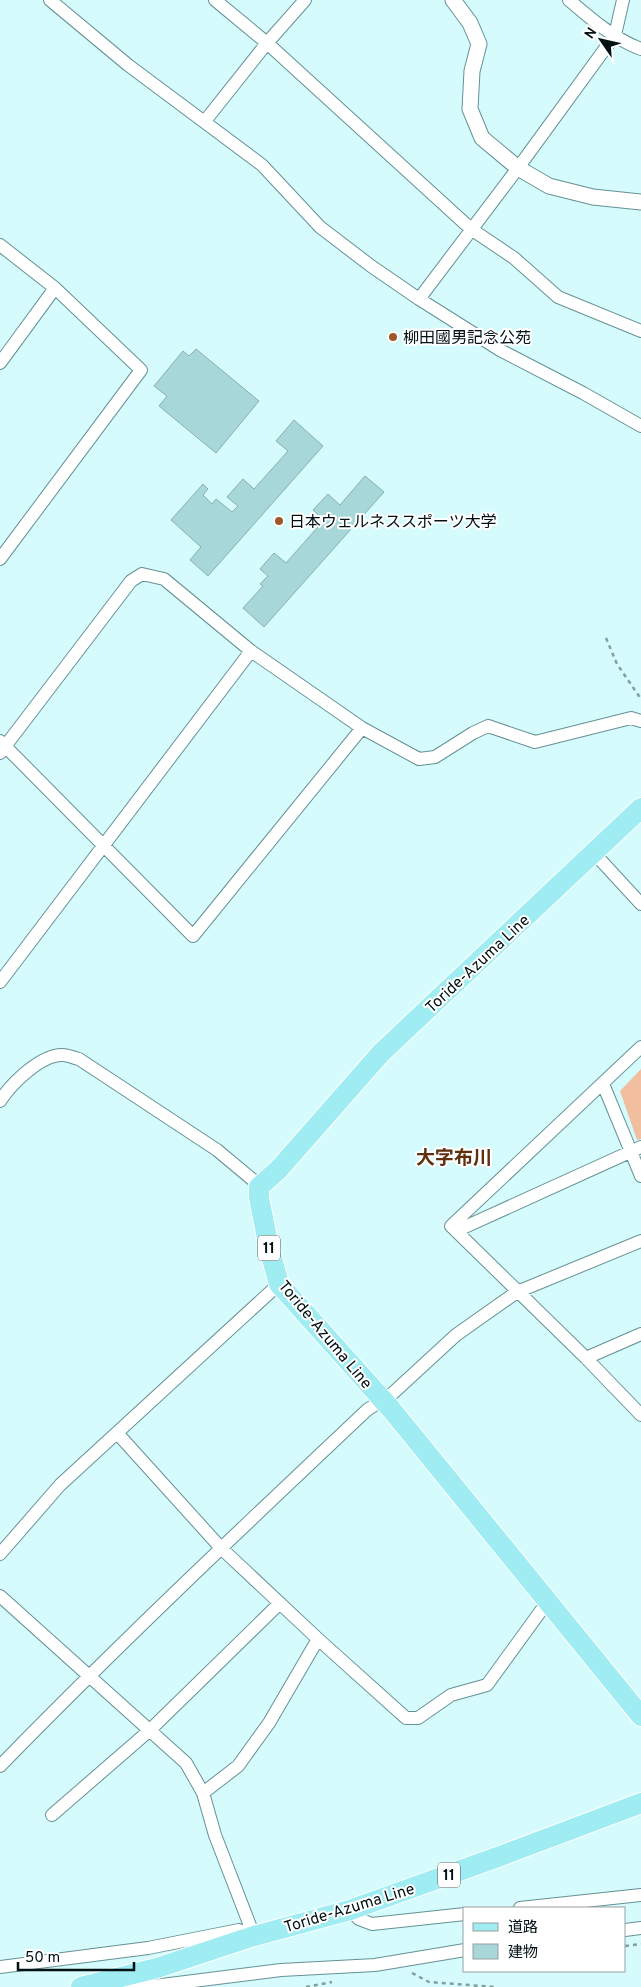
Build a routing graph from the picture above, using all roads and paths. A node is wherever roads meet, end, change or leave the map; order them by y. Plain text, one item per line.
1 (50, 0) edge
2 (215, 0) edge
3 (305, 0) edge
4 (453, 0) edge
5 (568, 0) edge
6 (623, 0) edge
7 (615, 35) junction
8 (267, 43) junction
9 (641, 49) edge
10 (205, 121) junction
11 (518, 168) junction
12 (641, 202) edge
13 (471, 229) junction
14 (0, 245) edge
15 (55, 288) junction
16 (419, 299) junction
17 (641, 331) edge
18 (0, 363) edge
19 (641, 426) edge
20 (0, 560) edge
21 (606, 638) dead end
22 (251, 651) junction
23 (641, 699) edge
24 (641, 721) edge
25 (362, 728) junction
26 (2, 747) edge
27 (641, 808) edge
28 (104, 846) junction
29 (594, 853) junction
30 (641, 904) edge
31 (0, 982) edge
32 (641, 1047) edge
33 (5, 1083) edge
34 (603, 1084) junction
35 (0, 1101) edge
36 (636, 1150) edge
37 (641, 1176) edge
38 (259, 1187) junction
39 (456, 1231) junction
40 (641, 1240) edge
41 (279, 1284) junction
42 (517, 1292) junction
43 (641, 1334) edge
44 (586, 1358) junction
45 (383, 1400) junction
46 (641, 1416) edge
47 (118, 1434) junction
48 (221, 1548) junction
49 (0, 1554) edge
50 (0, 1596) edge
51 (548, 1601) junction
52 (280, 1603) junction
53 (318, 1639) junction
54 (88, 1676) junction
55 (641, 1716) edge
56 (150, 1730) junction
57 (0, 1766) edge
58 (203, 1793) junction
59 (641, 1803) edge
60 (52, 1814) dead end
61 (641, 1895) edge
62 (529, 1907) edge
63 (350, 1910) junction
64 (463, 1914) edge
65 (641, 1928) edge
66 (626, 1930) edge
67 (254, 1936) junction
68 (641, 1944) edge
69 (626, 1946) edge
70 (463, 1950) edge
71 (0, 1967) edge
72 (408, 1972) dead end
73 (82, 1987) edge
74 (495, 1987) edge

1 - 10 street
2 - 8 street
3 - 8 street
4 - 11 street
5 - 7 street
6 - 7 street
7 - 9 street
7 - 11 street
8 - 10 street
8 - 13 street
10 - 16 street
11 - 12 street
11 - 13 street
13 - 16 street
13 - 17 street
14 - 15 street
15 - 18 street
15 - 20 street
16 - 19 street
21 - 23 path
22 - 25 street
22 - 26 street
22 - 28 street
24 - 25 street
25 - 28 street
26 - 28 street
27 - 29 main road, Toride-Azuma Line
28 - 31 street
29 - 30 street
29 - 38 main road, Toride-Azuma Line
32 - 34 street
33 - 35 street
33 - 38 street
34 - 36 street
34 - 39 street
36 - 37 street
36 - 39 street
38 - 41 main road, Toride-Azuma Line / 11
39 - 42 street
40 - 42 street
41 - 45 main road, Toride-Azuma Line / 11
41 - 47 street
42 - 44 street
42 - 45 street
43 - 44 street
44 - 46 street
45 - 48 street
45 - 51 main road, Toride-Azuma Line / 11
47 - 48 street
47 - 49 street
48 - 52 street
48 - 54 street
50 - 54 street
51 - 53 street
51 - 55 main road, Toride-Azuma Line / 11
52 - 53 street
52 - 56 street
53 - 58 street
54 - 56 street
54 - 57 street
56 - 58 street
56 - 60 street
58 - 67 street
59 - 63 main road, Toride-Azuma Line / 11
61 - 62 street
63 - 64 street
63 - 67 main road, Toride-Azuma Line / 11
65 - 66 street
67 - 71 street
67 - 73 main road, Toride-Azuma Line / 11
68 - 69 path
70 - 73 street
72 - 74 path

